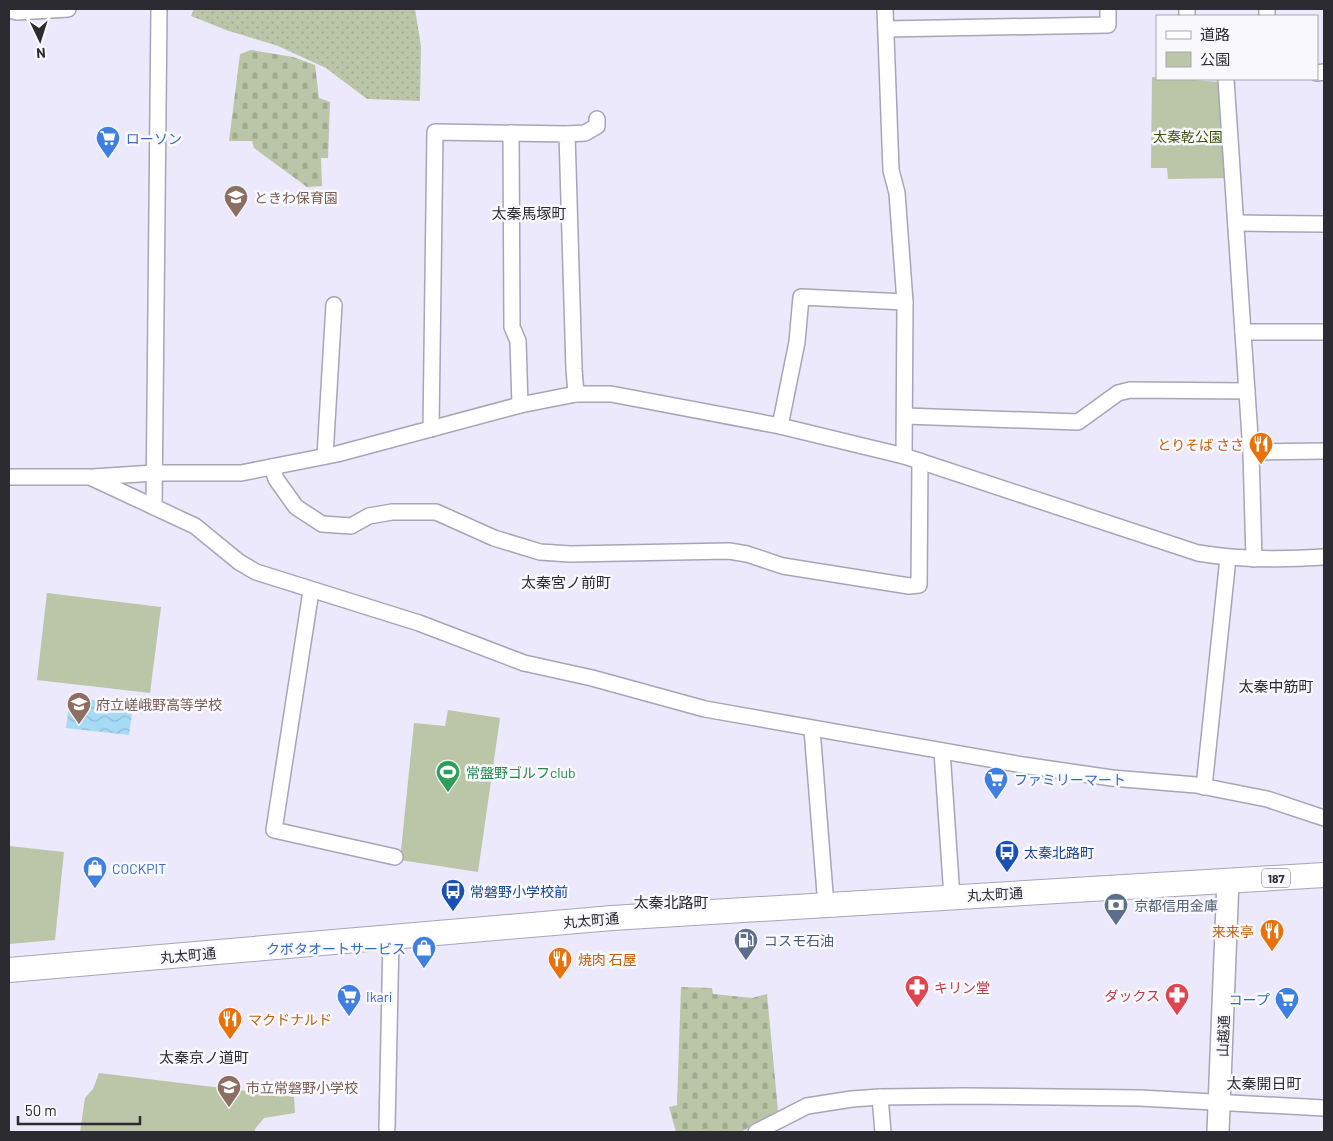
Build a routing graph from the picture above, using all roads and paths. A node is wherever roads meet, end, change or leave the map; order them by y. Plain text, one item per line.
1 (68, 9) edge
2 (159, 9) edge
3 (878, 9) edge
4 (885, 9) edge
5 (1108, 9) edge
6 (9, 10) edge
7 (886, 29) junction
8 (1226, 80) edge
9 (597, 119) dead end
10 (511, 133) junction
11 (567, 134) junction
12 (1236, 222) junction
13 (1324, 224) edge
14 (905, 302) junction
15 (334, 305) dead end
16 (1243, 332) junction
17 (1324, 332) edge
18 (1247, 391) junction
19 (576, 394) junction
20 (520, 405) junction
21 (905, 416) junction
22 (780, 426) junction
23 (431, 429) junction
24 (1324, 451) edge
25 (1251, 452) junction
26 (325, 456) junction
27 (904, 456) junction
28 (920, 461) junction
29 (272, 467) junction
30 (154, 473) junction
31 (9, 477) edge
32 (90, 478) junction
33 (154, 507) junction
34 (1324, 557) edge
35 (1228, 558) junction
36 (1254, 559) junction
37 (311, 591) junction
38 (812, 729) junction
39 (942, 751) junction
40 (1204, 786) junction
41 (1324, 818) edge
42 (395, 857) dead end
43 (1324, 875) edge
44 (1228, 880) junction
45 (952, 897) junction
46 (826, 906) junction
47 (392, 938) junction
48 (9, 970) edge
49 (880, 1098) junction
50 (1220, 1101) junction
51 (1324, 1108) edge
52 (387, 1128) dead end
53 (756, 1132) edge
54 (883, 1132) edge
55 (1218, 1132) edge

1 - 6 street
2 - 30 street
3 - 4 street
4 - 7 street
5 - 7 street
7 - 14 street
8 - 12 street
9 - 11 street
10 - 11 street
10 - 20 street
10 - 23 street
11 - 19 street
12 - 13 street
12 - 16 street
14 - 21 street
14 - 22 street
15 - 26 street
16 - 17 street
16 - 18 street
18 - 21 street
18 - 25 street
19 - 20 street
19 - 22 street
20 - 23 street
21 - 27 street
22 - 27 street
23 - 26 street
24 - 25 street
25 - 36 street
26 - 29 street
27 - 28 street
28 - 29 street
28 - 35 street
29 - 30 street
30 - 32 street
30 - 33 street
31 - 32 street
32 - 33 street
33 - 37 street
34 - 36 street
35 - 36 street
35 - 40 street
37 - 38 street
37 - 42 street
38 - 39 street
38 - 46 street
39 - 40 street
39 - 45 street
40 - 41 street
43 - 44 main road, 丸太町通 / 187
44 - 45 main road, 丸太町通 / 187
44 - 50 street, 山越通
45 - 46 main road, 丸太町通 / 187
46 - 47 main road, 丸太町通 / 187
47 - 48 main road, 丸太町通 / 187
47 - 52 street
49 - 50 street
49 - 53 street
49 - 54 street
50 - 51 street
50 - 55 street, 山越通

